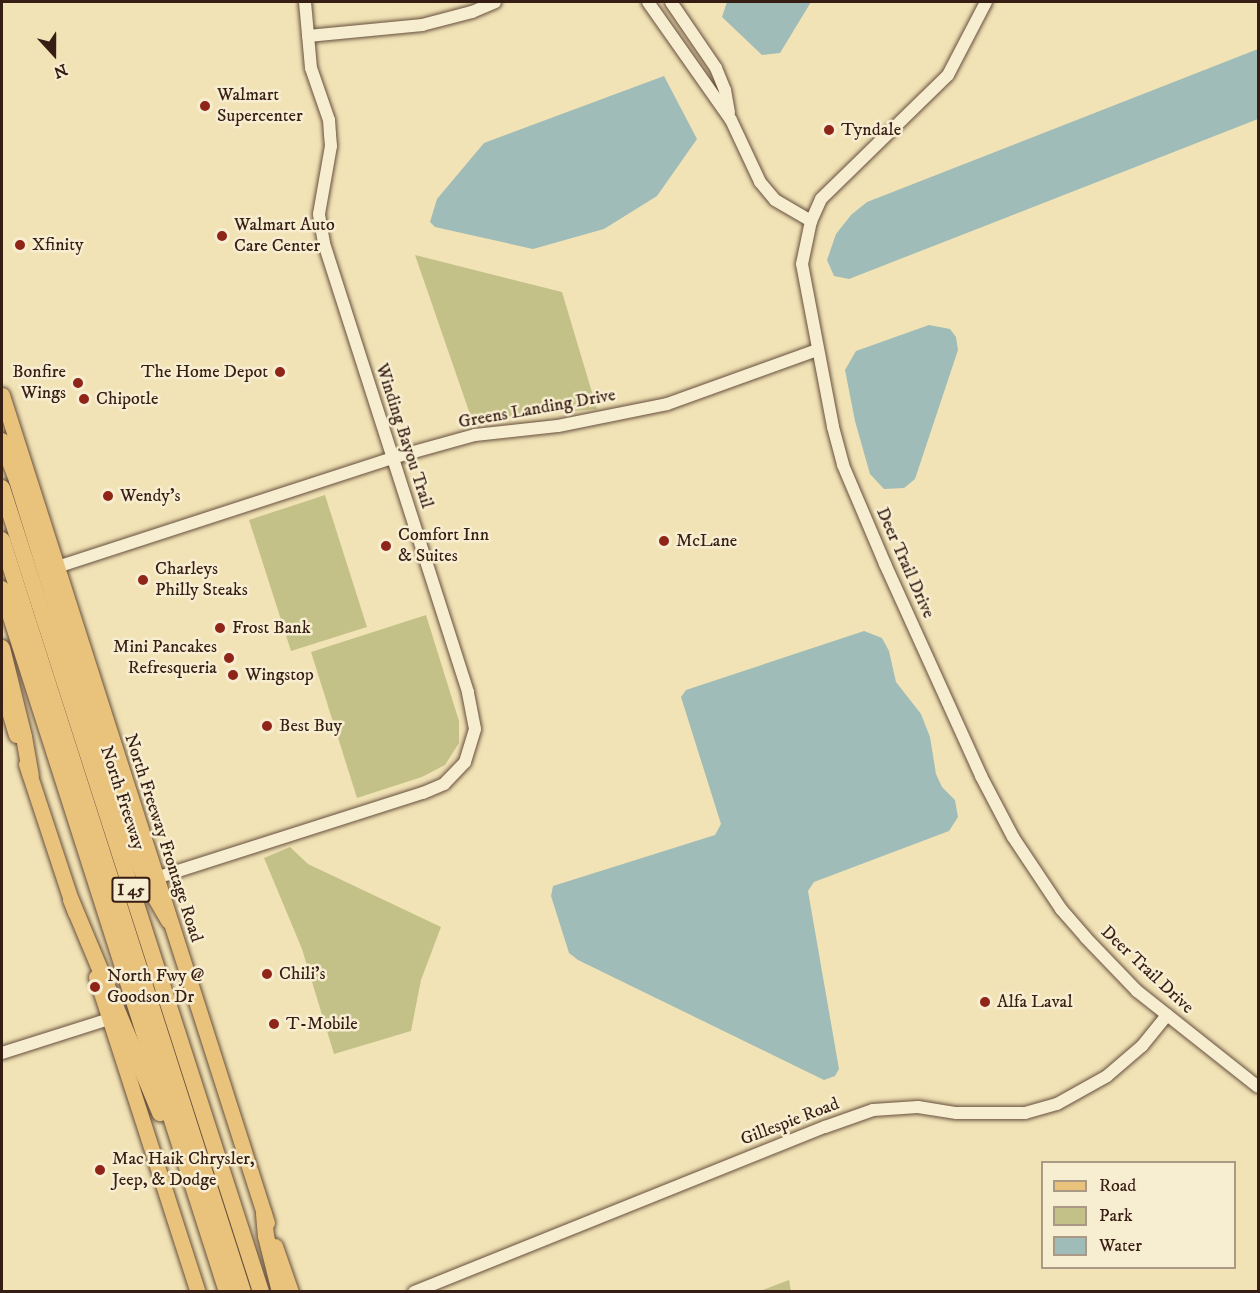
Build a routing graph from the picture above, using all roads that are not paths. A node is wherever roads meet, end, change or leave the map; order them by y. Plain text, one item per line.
1 (305, 2) edge
2 (495, 2) edge
3 (648, 2) edge
4 (671, 2) edge
5 (986, 2) edge
6 (308, 36) junction
7 (731, 120) junction
8 (811, 221) junction
9 (818, 350) junction
10 (2, 394) edge
11 (2, 441) edge
12 (392, 458) junction
13 (2, 488) edge
14 (2, 540) edge
15 (57, 567) junction
16 (2, 589) edge
17 (78, 634) junction
18 (2, 648) edge
19 (2, 687) edge
20 (31, 775) junction
21 (110, 778) junction
22 (156, 878) junction
23 (71, 900) junction
24 (170, 921) junction
25 (1167, 1015) junction
26 (109, 1018) junction
27 (2, 1053) edge
28 (1258, 1087) edge
29 (180, 1143) junction
30 (264, 1214) junction
31 (198, 1292) edge
32 (227, 1292) edge
33 (243, 1292) edge
34 (261, 1292) edge
35 (280, 1292) edge
36 (291, 1292) edge
37 (414, 1292) edge

1 - 6 street, Winding Bayou Trail
2 - 6 street
3 - 7 street
4 - 7 street
5 - 8 street, Deer Trail Drive
6 - 12 street, Winding Bayou Trail
7 - 8 street
8 - 9 street, Deer Trail Drive
9 - 12 street, Greens Landing Drive
9 - 25 street, Deer Trail Drive
10 - 15 main road, North Freeway Frontage Road
11 - 21 highway
12 - 15 street, Greens Landing Drive
12 - 22 street, Winding Bayou Trail
13 - 34 highway, North Freeway / I 45
14 - 33 highway, North Freeway / I 45
15 - 17 main road, North Freeway Frontage Road
16 - 29 highway, I 45
17 - 21 highway
17 - 22 main road, North Freeway Frontage Road
18 - 20 highway
19 - 20 main road
20 - 23 main road
21 - 24 highway
22 - 24 main road, North Freeway Frontage Road
23 - 26 main road
23 - 29 highway
24 - 30 main road, North Freeway Frontage Road
25 - 28 street, Deer Trail Drive
25 - 37 street, Gillespie Road
26 - 27 street
26 - 31 main road
29 - 32 highway, I 45
30 - 35 highway
30 - 36 main road, North Freeway Frontage Road

